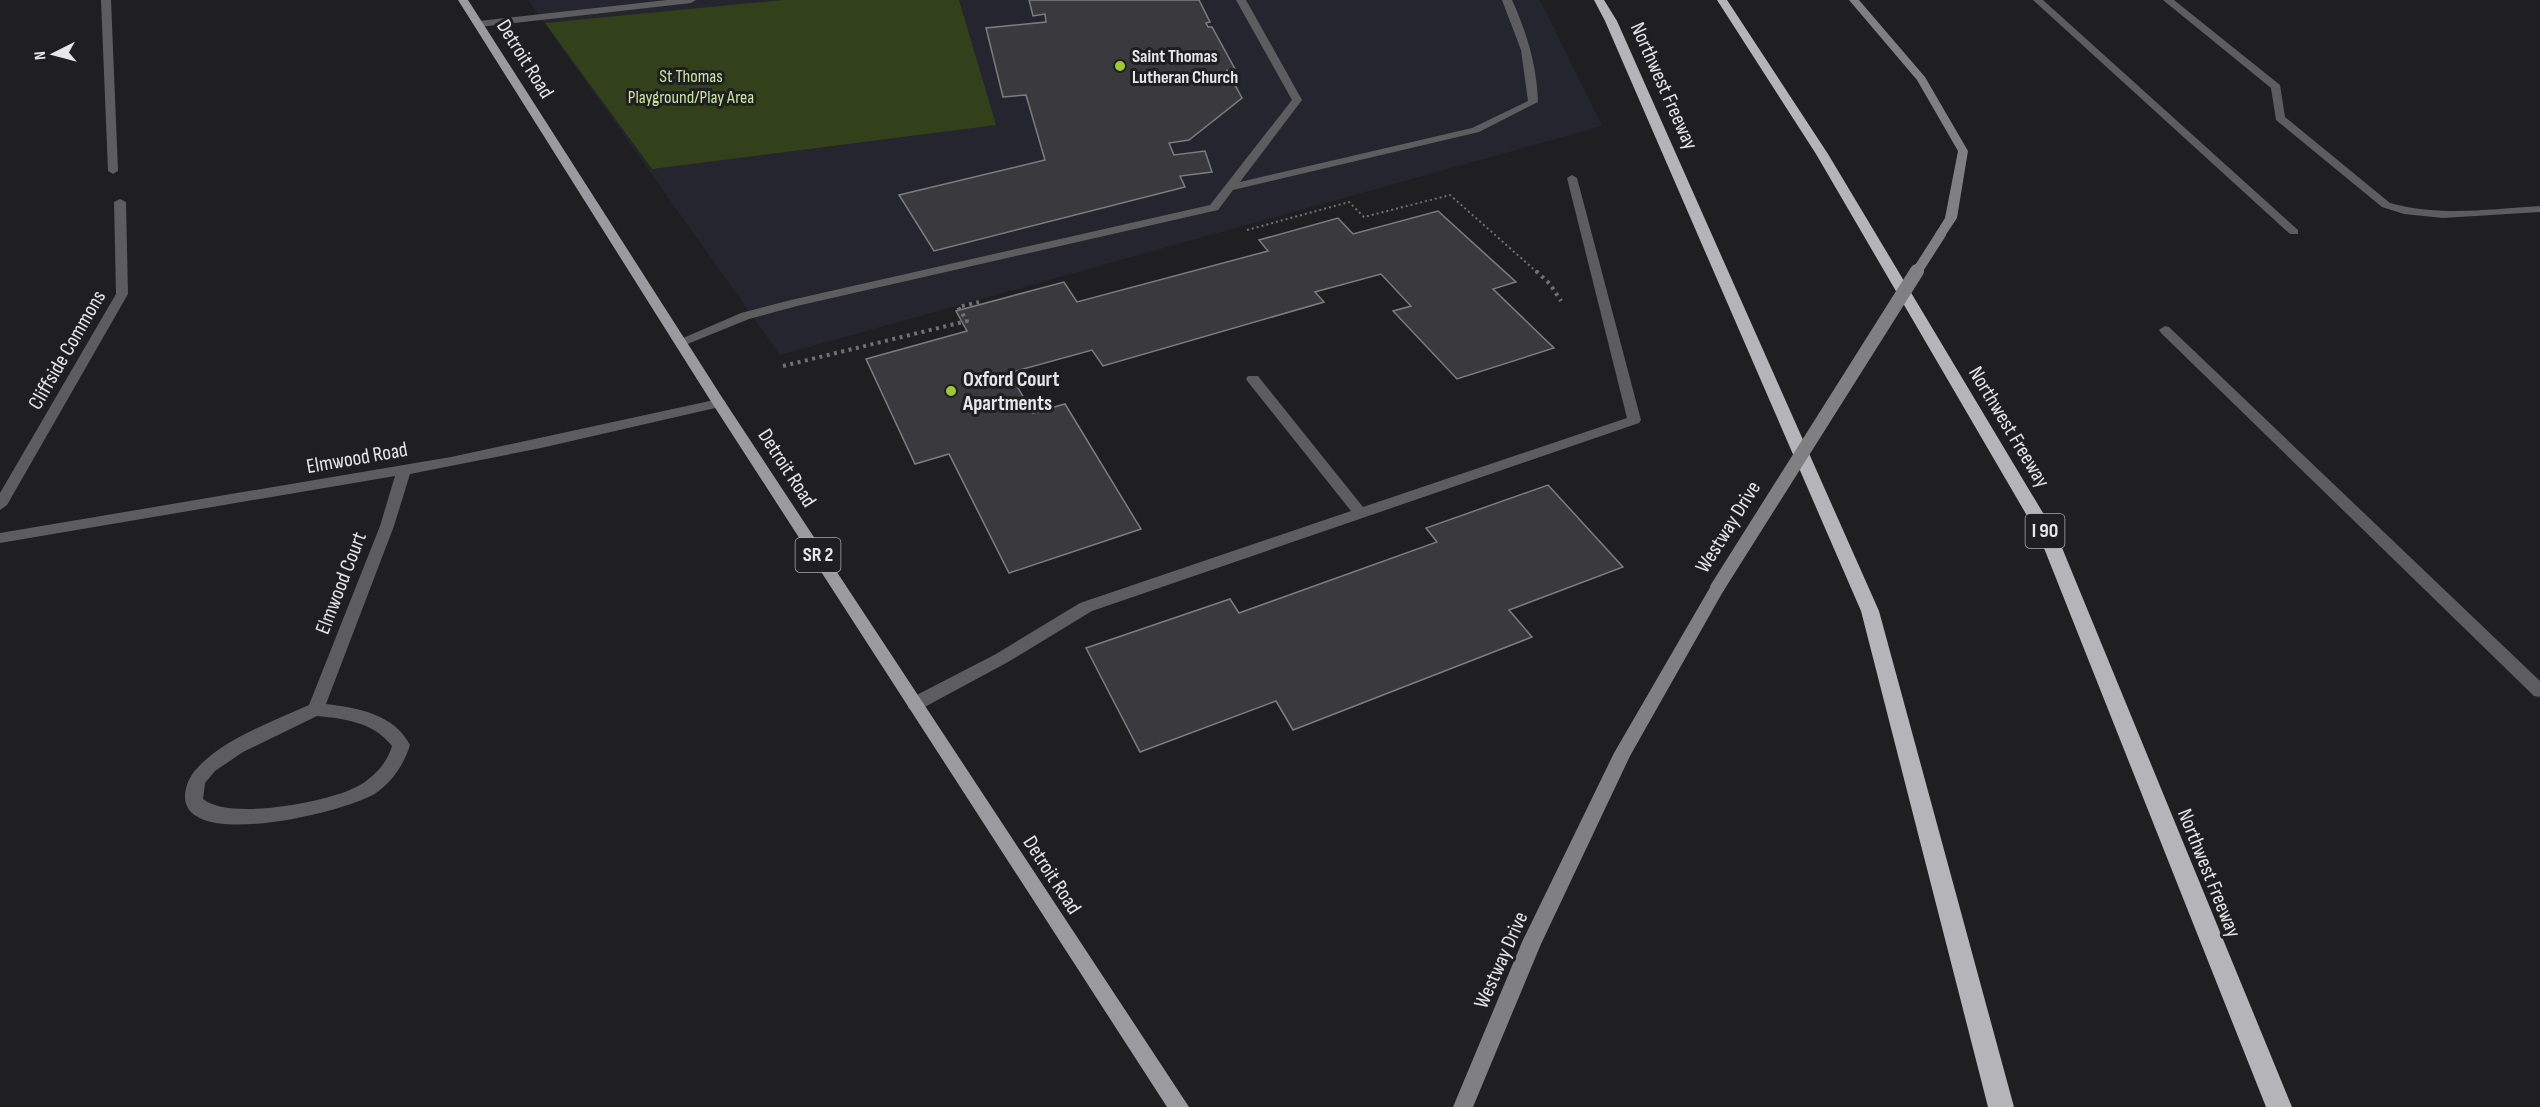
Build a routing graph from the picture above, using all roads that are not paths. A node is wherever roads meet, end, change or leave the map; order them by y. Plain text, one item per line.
1 (106, 0) edge
2 (463, 0) edge
3 (691, 0) edge
4 (1241, 0) edge
5 (1507, 0) edge
6 (1599, 0) edge
7 (1722, 0) edge
8 (1854, 0) edge
9 (2038, 0) edge
10 (2168, 0) edge
11 (478, 24) junction
12 (113, 171) dead end
13 (1572, 178) dead end
14 (1229, 188) junction
15 (120, 202) dead end
16 (2540, 209) edge
17 (2294, 232) dead end
18 (2165, 330) dead end
19 (680, 342) junction
20 (1253, 380) dead end
21 (719, 403) junction
22 (403, 472) junction
23 (0, 505) edge
24 (1360, 513) junction
25 (0, 538) edge
26 (2540, 691) edge
27 (915, 704) junction
28 (316, 710) junction
29 (1179, 1107) edge
30 (1463, 1107) edge
31 (2001, 1107) edge
32 (2279, 1107) edge

1 - 12 street
2 - 11 main road, Detroit Road / SR 2
3 - 11 street
4 - 14 street
5 - 14 street
6 - 31 highway, Northwest Freeway
7 - 32 highway, Northwest Freeway / I 90
8 - 30 main road, Westway Drive, bridge
9 - 17 street
10 - 16 street
11 - 19 main road, Detroit Road / SR 2
13 - 24 street
14 - 19 street
15 - 23 street, Cliffside Commons
18 - 26 street
19 - 21 main road, Detroit Road / SR 2
20 - 24 street
21 - 22 street, Elmwood Road
21 - 27 main road, Detroit Road / SR 2
22 - 25 street, Elmwood Road
22 - 28 street, Elmwood Court
24 - 27 street
27 - 29 main road, Detroit Road / SR 2
28 - 28 street

